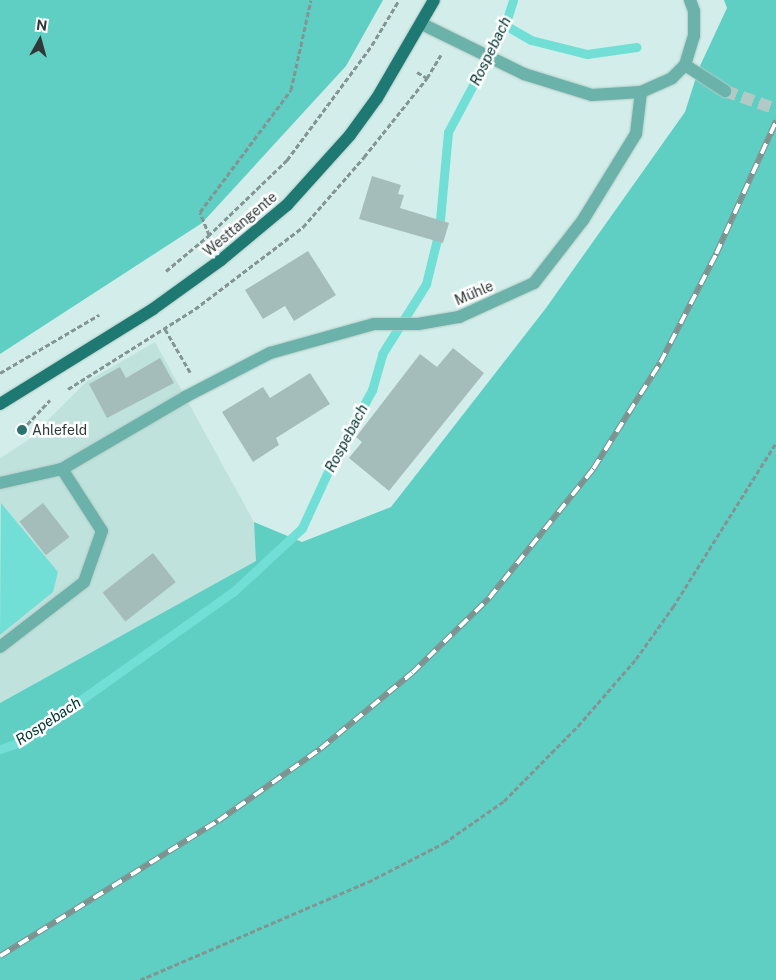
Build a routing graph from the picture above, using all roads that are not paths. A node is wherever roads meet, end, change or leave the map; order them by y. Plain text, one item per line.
1 (434, 0) edge
2 (690, 0) edge
3 (422, 24) junction
4 (685, 66) junction
5 (725, 91) tunnel mouth
6 (641, 92) junction
7 (0, 404) edge
8 (62, 470) junction
9 (0, 483) edge
10 (0, 647) edge

1 - 3 main road, Westtangente
2 - 4 street
3 - 6 street
3 - 7 main road, Westtangente
4 - 5 street
4 - 6 street
6 - 8 street, Mühle
8 - 9 street, Mühle
8 - 10 street

